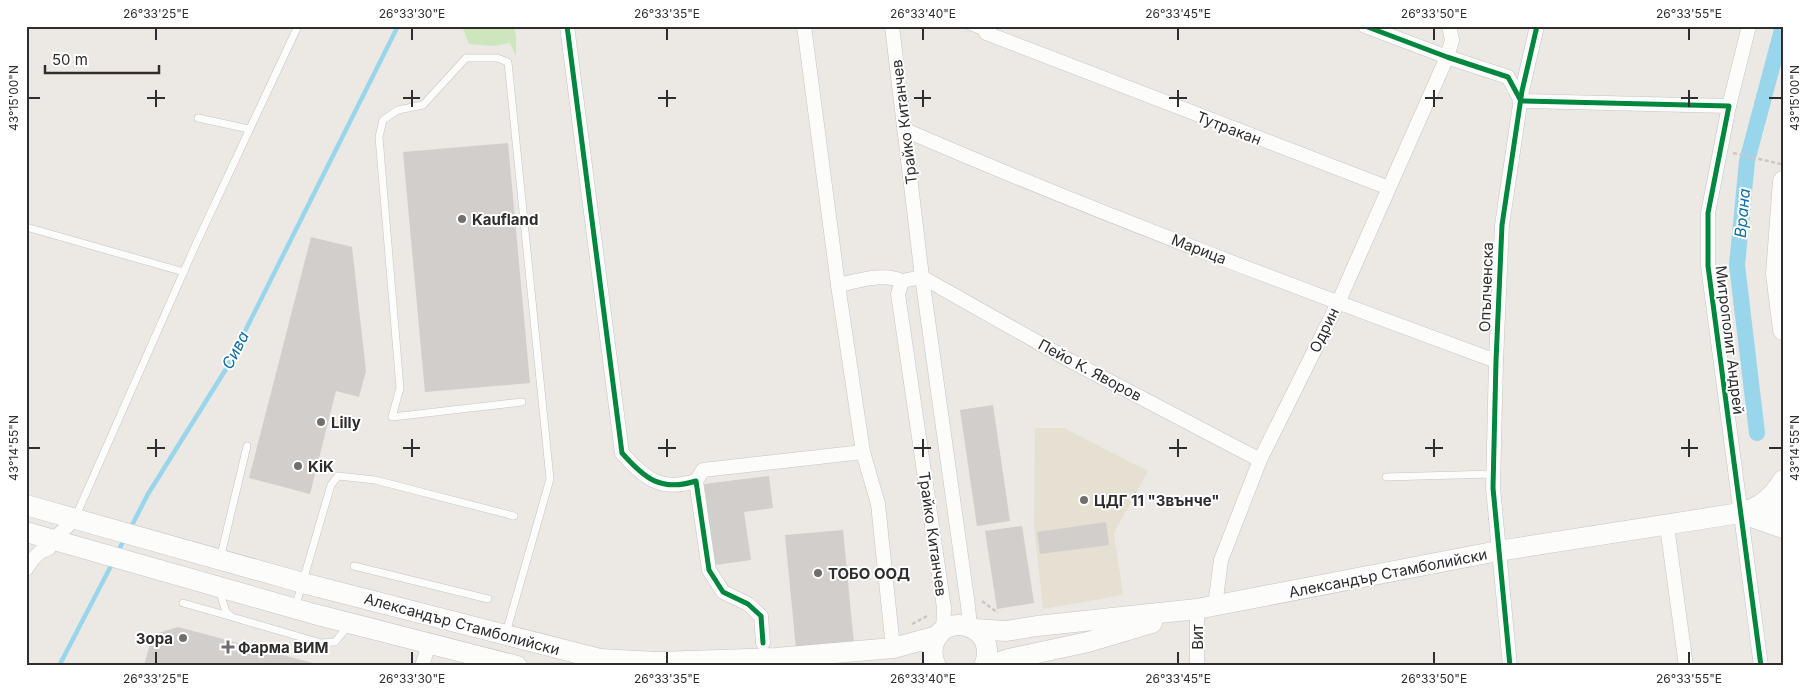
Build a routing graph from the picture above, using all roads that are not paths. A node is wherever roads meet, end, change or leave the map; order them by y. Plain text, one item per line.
1 (298, 26) edge
2 (567, 26) edge
3 (804, 26) edge
4 (892, 26) edge
5 (969, 26) edge
6 (1366, 26) edge
7 (1449, 26) edge
8 (1537, 26) edge
9 (1749, 26) edge
10 (986, 33) joint
11 (1447, 57) junction
12 (1521, 101) junction
13 (1729, 106) junction
14 (198, 118) dead end
15 (249, 129) junction
16 (905, 130) junction
17 (1783, 181) edge
18 (1389, 188) junction
19 (26, 227) edge
20 (184, 272) junction
21 (922, 277) junction
22 (902, 282) junction
23 (838, 285) junction
24 (1338, 303) junction
25 (1783, 330) edge
26 (1496, 361) junction
27 (522, 402) dead end
28 (247, 446) dead end
29 (863, 452) junction
30 (1260, 460) junction
31 (1493, 474) junction
32 (1386, 477) dead end
33 (1783, 480) edge
34 (696, 481) junction
35 (26, 506) edge
36 (1783, 508) edge
37 (1740, 513) junction
38 (514, 516) dead end
39 (75, 519) junction
40 (1667, 526) junction
41 (1783, 528) edge
42 (26, 532) edge
43 (54, 539) junction
44 (1498, 551) junction
45 (220, 559) junction
46 (354, 566) dead end
47 (26, 569) edge
48 (303, 583) junction
49 (218, 586) junction
50 (488, 599) dead end
51 (183, 603) dead end
52 (295, 608) junction
53 (1206, 608) junction
54 (232, 617) junction
55 (350, 624) junction
56 (972, 628) junction
57 (940, 633) junction
58 (505, 635) junction
59 (763, 643) dead end
60 (429, 644) junction
61 (893, 648) junction
62 (422, 666) edge
63 (517, 666) edge
64 (936, 666) edge
65 (986, 666) edge
66 (1197, 666) edge
67 (1510, 666) edge
68 (1686, 666) edge
69 (1761, 666) edge

1 - 15 lane
2 - 34 street
3 - 23 street
4 - 16 street, Трайко Китанчев
5 - 10 lane
6 - 11 street
7 - 11 street, Одрин
8 - 12 street, Опълченска
9 - 13 street, Митрополит Андрей
10 - 18 street, Тутракан
11 - 12 street
11 - 18 street, Одрин
12 - 13 street
12 - 26 street, Опълченска
13 - 37 street, Митрополит Андрей
14 - 15 lane
15 - 20 lane
16 - 21 street, Трайко Китанчев
16 - 24 street, Марица
17 - 25 main road
18 - 24 street, Одрин
19 - 20 lane
20 - 39 lane
21 - 22 street
21 - 30 street, Пейо К. Яворов
21 - 56 street, Трайко Китанчев
22 - 23 street
22 - 57 street, Трайко Китанчев
23 - 29 street
24 - 26 street, Марица
24 - 30 street, Одрин
26 - 31 street, Опълченска
27 - 58 lane
28 - 45 lane
29 - 34 street
29 - 61 street
30 - 53 street, Одрин
31 - 32 lane
31 - 44 street, Опълченска
33 - 37 main road
34 - 59 street
35 - 39 main road, Александър Стамболийски
36 - 37 main road
37 - 40 main road, Александър Стамболийски
37 - 41 main road
37 - 69 street, Митрополит Андрей
38 - 48 lane
39 - 43 street
39 - 45 main road, Александър Стамболийски
40 - 44 main road, Александър Стамболийски
40 - 68 street
42 - 43 main road, Александър Стамболийски
43 - 47 street
43 - 49 main road, Александър Стамболийски
44 - 53 main road, Александър Стамболийски
44 - 67 street, Опълченска
45 - 48 main road, Александър Стамболийски
46 - 50 lane
48 - 52 lane
48 - 58 main road, Александър Стамболийски
49 - 52 main road, Александър Стамболийски
49 - 54 lane
51 - 54 lane
52 - 55 main road, Александър Стамболийски
53 - 56 main road, Александър Стамболийски
53 - 65 main road, Александър Стамболийски
53 - 66 street, Вит
54 - 55 lane
55 - 60 main road, Александър Стамболийски
56 - 57 main road, Александър Стамболийски
56 - 65 main road, Александър Стамболийски
57 - 61 main road, Александър Стамболийски
57 - 64 main road
58 - 61 main road, Александър Стамболийски
60 - 62 street
60 - 63 main road, Александър Стамболийски

